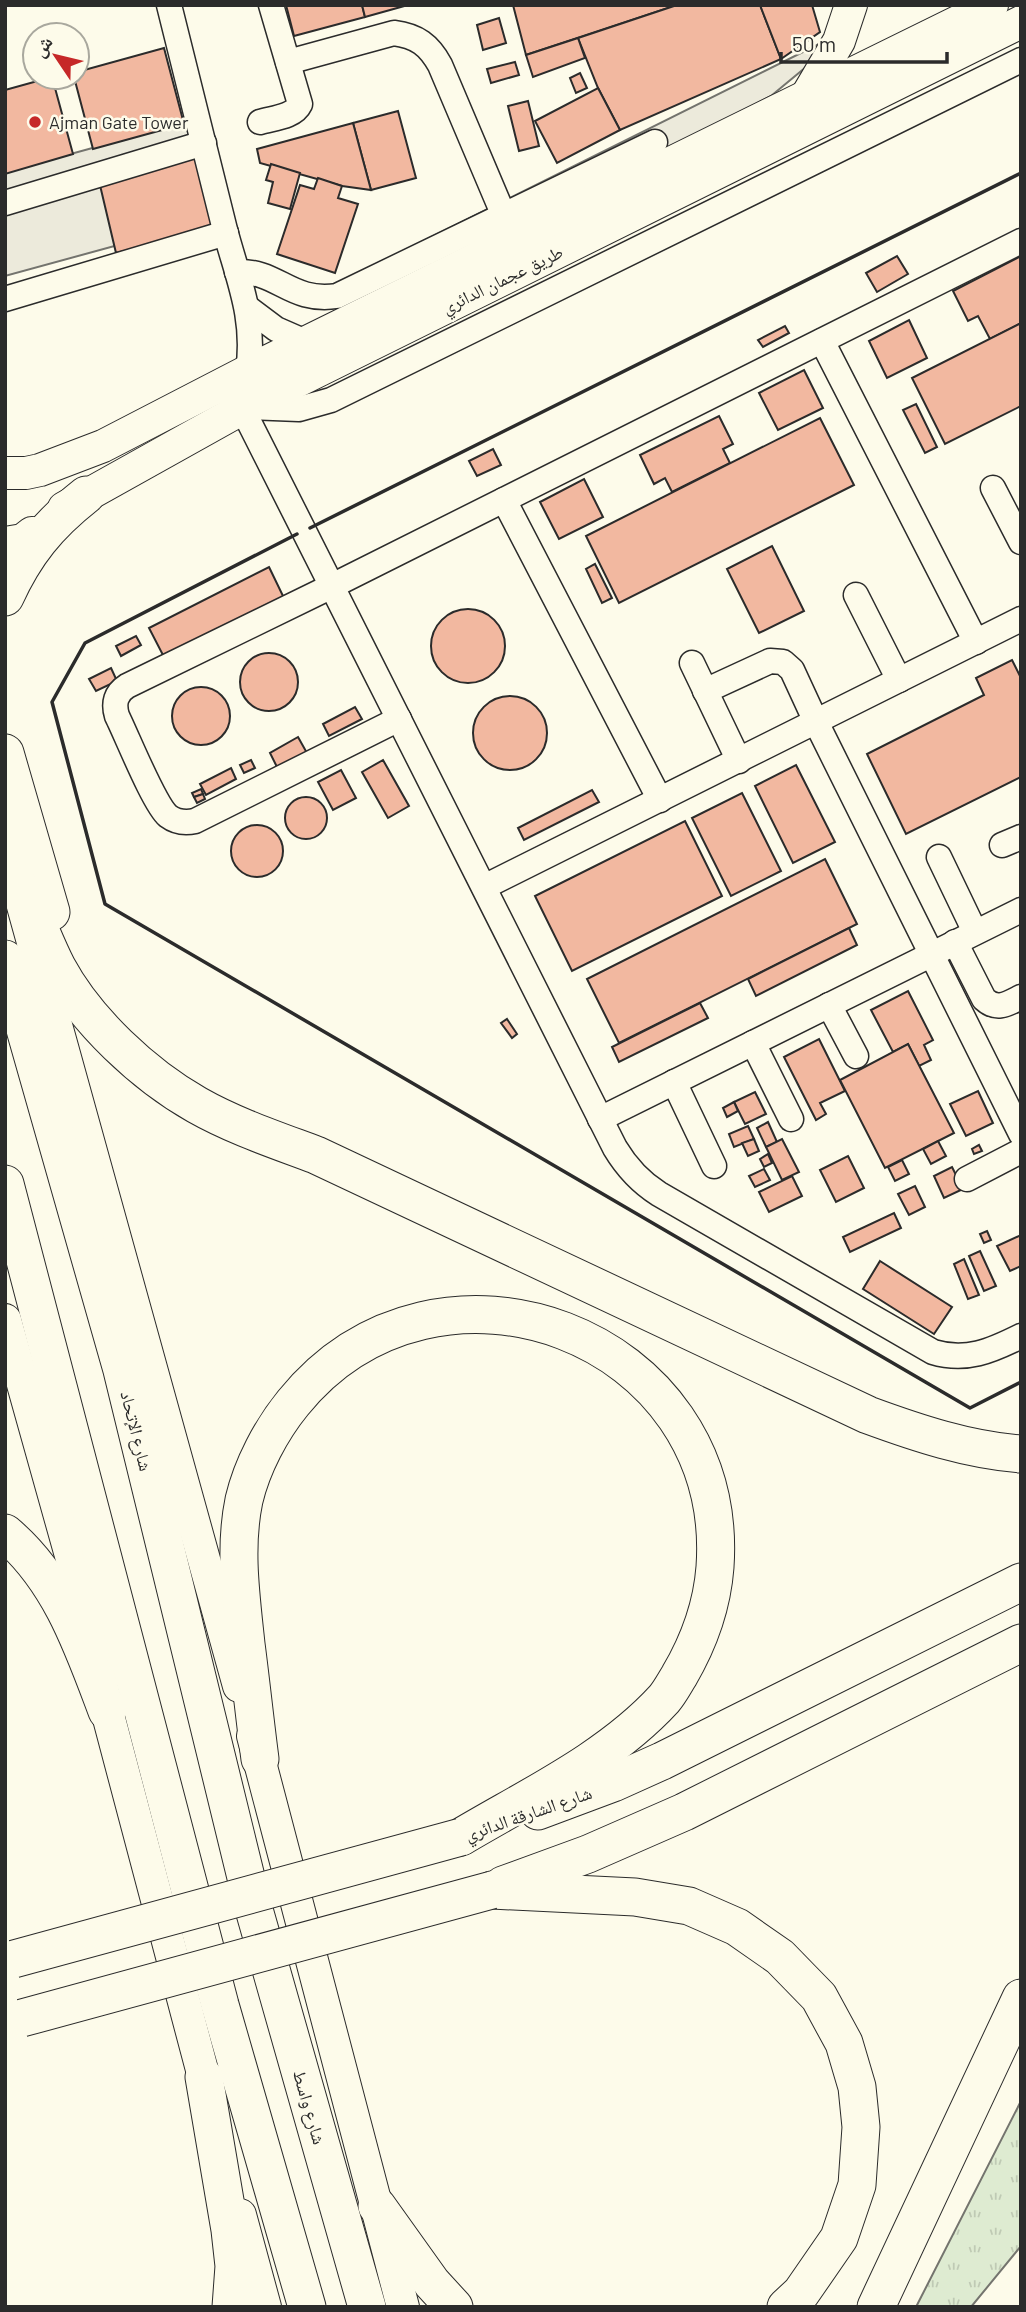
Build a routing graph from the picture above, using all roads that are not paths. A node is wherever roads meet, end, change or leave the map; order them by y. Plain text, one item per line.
1 (169, 5) edge
2 (271, 5) edge
3 (851, 5) edge
4 (992, 5) edge
5 (1021, 22) edge
6 (1021, 60) edge
7 (288, 62) junction
8 (806, 97) junction
9 (260, 122) dead end
10 (655, 142) dead end
11 (204, 144) junction
12 (5, 204) edge
13 (504, 216) junction
14 (226, 233) junction
15 (1021, 241) edge
16 (237, 272) junction
17 (5, 299) edge
18 (248, 309) junction
19 (822, 341) junction
20 (308, 342) junction
21 (248, 371) junction
22 (244, 407) junction
23 (5, 473) edge
24 (993, 488) dead end
25 (86, 495) junction
26 (504, 500) junction
27 (19, 538) edge
28 (1020, 538) edge
29 (5, 569) edge
30 (332, 586) junction
31 (856, 595) dead end
32 (5, 597) edge
33 (1021, 619) edge
34 (976, 642) junction
35 (692, 663) dead end
36 (899, 680) junction
37 (705, 691) junction
38 (399, 719) junction
39 (816, 722) junction
40 (5, 753) edge
41 (739, 761) junction
42 (660, 800) junction
43 (5, 841) edge
44 (939, 857) dead end
45 (15, 880) junction
46 (484, 887) junction
47 (1021, 910) edge
48 (965, 937) junction
49 (931, 954) junction
50 (5, 959) edge
51 (1021, 997) edge
52 (829, 1005) junction
53 (753, 1042) junction
54 (856, 1056) dead end
55 (674, 1082) junction
56 (600, 1119) junction
57 (791, 1119) dead end
58 (1021, 1134) edge
59 (1021, 1151) edge
60 (316, 1155) junction
61 (715, 1166) dead end
62 (967, 1179) dead end
63 (5, 1184) edge
64 (5, 1320) edge
65 (1021, 1336) edge
66 (1021, 1454) edge
67 (5, 1533) edge
68 (1021, 1582) edge
69 (1021, 1643) edge
70 (107, 1711) junction
71 (260, 1759) junction
72 (461, 1837) junction
73 (492, 1889) junction
74 (253, 1906) joint
75 (8, 1960) edge
76 (1021, 1998) edge
77 (11, 2022) edge
78 (204, 2077) junction
79 (377, 2206) junction
80 (231, 2307) edge
81 (265, 2307) edge
82 (307, 2307) edge
83 (367, 2307) edge
84 (403, 2307) edge
85 (454, 2307) edge
86 (786, 2307) edge
87 (876, 2307) edge

1 - 11 street
2 - 7 street
3 - 8 main road
4 - 8 main road, طريق عجمان الدائري
5 - 22 main road, طريق عجمان الدائري
6 - 22 street
7 - 9 street
7 - 13 street
8 - 20 main road, طريق عجمان الدائري
10 - 13 street
11 - 12 street
11 - 14 street
13 - 16 street
14 - 16 street
14 - 17 street
15 - 19 street
16 - 18 street
18 - 20 street
18 - 21 street
19 - 26 street
19 - 34 street
20 - 21 main road, طريق عجمان الدائري
21 - 23 main road, طريق عجمان الدائري
22 - 25 main road, طريق عجمان الدائري
22 - 30 street
24 - 28 street
25 - 27 main road, طريق عجمان الدائري
25 - 32 highway
26 - 30 street
26 - 42 street
27 - 29 main road, طريق عجمان الدائري
30 - 38 street
30 - 38 street
31 - 36 street
33 - 34 street
34 - 36 street
35 - 37 street
36 - 39 street
37 - 39 street
37 - 41 street
38 - 46 street
39 - 41 street
39 - 49 street
40 - 60 highway
41 - 42 street
42 - 46 street
43 - 45 main road
44 - 48 street
45 - 60 highway
45 - 71 main road
46 - 56 street
47 - 48 street
48 - 49 street
48 - 51 street
49 - 52 street
49 - 58 street
50 - 74 highway, شارع الإتحاد
52 - 53 street
52 - 54 street
53 - 55 street
53 - 57 street
55 - 56 street
55 - 61 street
56 - 65 street
59 - 62 street
60 - 66 highway
63 - 82 highway
64 - 70 main road
67 - 70 highway
68 - 72 highway, شارع الشارقة الدائري
69 - 73 highway
70 - 78 main road
71 - 72 highway
71 - 79 main road
72 - 75 highway, شارع الشارقة الدائري, bridge
73 - 77 highway, bridge
73 - 86 highway
74 - 83 highway, شارع واسط
76 - 87 highway
78 - 80 highway
78 - 81 main road
79 - 84 main road
79 - 85 highway

